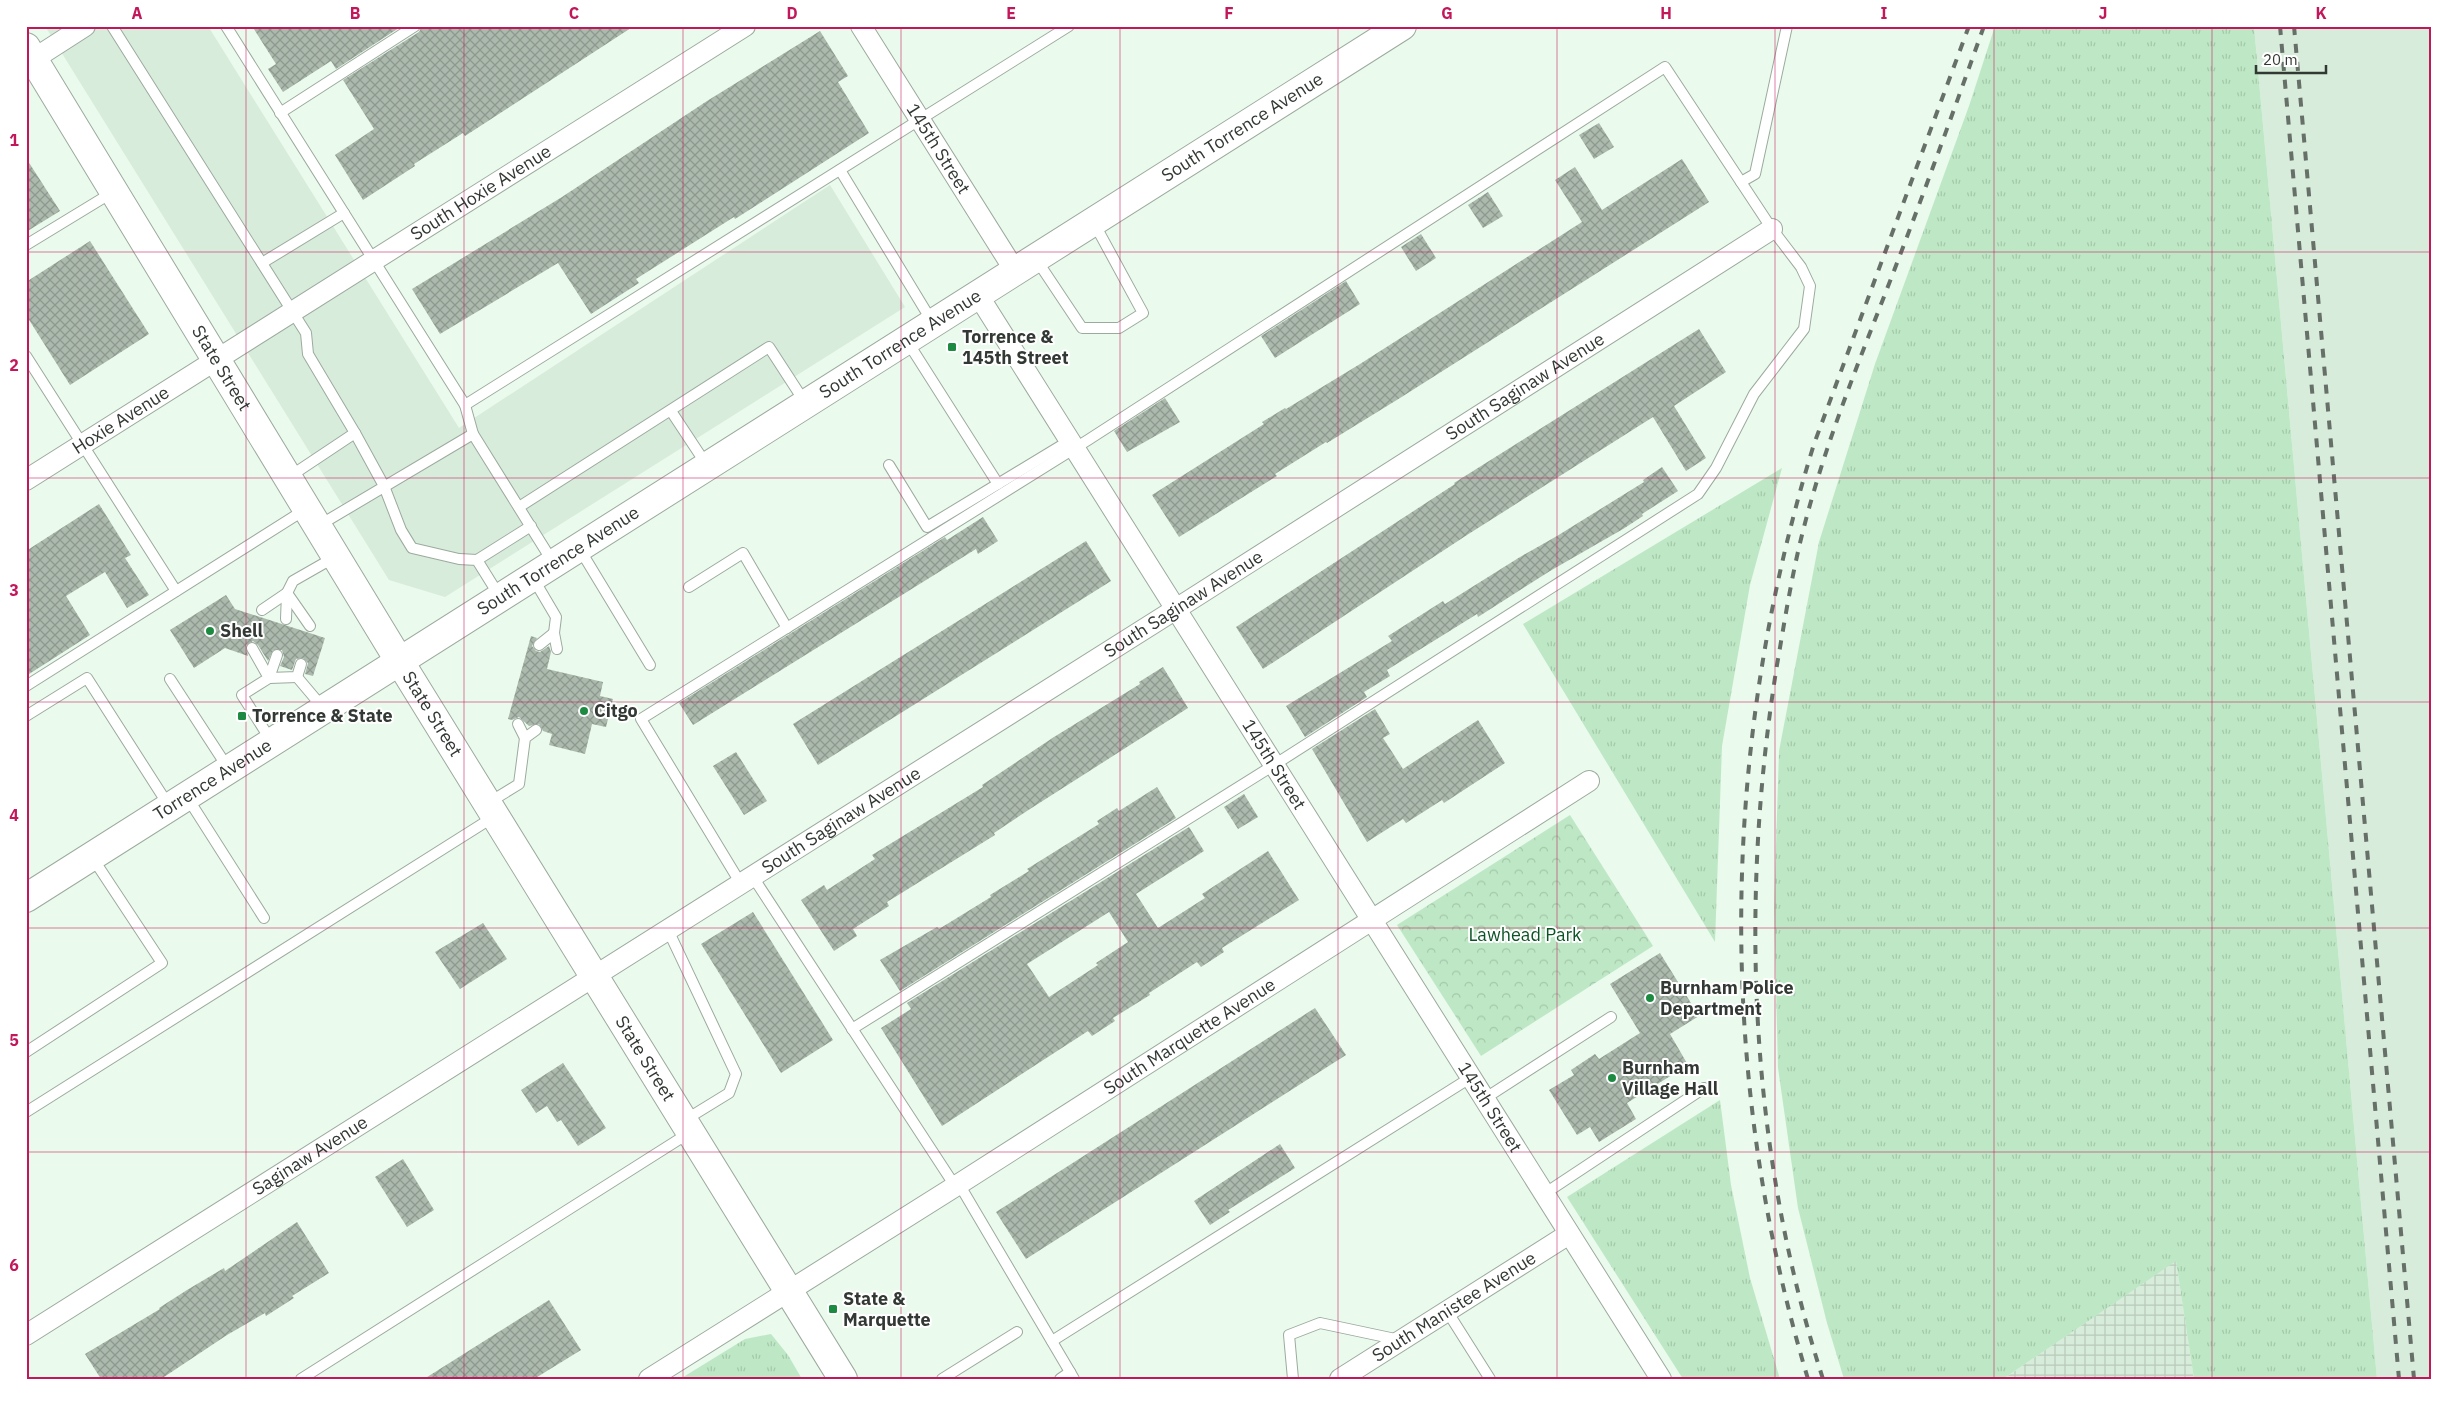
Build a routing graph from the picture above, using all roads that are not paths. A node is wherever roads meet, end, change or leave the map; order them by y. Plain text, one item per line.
1 (85, 26) edge
2 (112, 26) edge
3 (226, 26) edge
4 (415, 26) edge
5 (745, 26) edge
6 (861, 26) edge
7 (1069, 26) edge
8 (1402, 26) edge
9 (1787, 26) edge
10 (29, 57) edge
11 (280, 113) junction
12 (920, 119) junction
13 (840, 170) junction
14 (1741, 182) junction
15 (114, 191) junction
16 (344, 213) junction
17 (1094, 221) junction
18 (1772, 229) junction
19 (26, 245) edge
20 (374, 261) junction
21 (262, 263) junction
22 (1025, 265) junction
23 (978, 295) junction
24 (293, 312) junction
25 (933, 323) junction
26 (906, 340) junction
27 (26, 356) edge
28 (216, 360) junction
29 (806, 404) junction
30 (465, 406) junction
31 (671, 411) junction
32 (355, 433) junction
33 (473, 434) junction
34 (1072, 444) junction
35 (83, 445) junction
36 (889, 465) dead end
37 (708, 466) junction
38 (288, 478) junction
39 (26, 480) edge
40 (998, 484) junction
41 (384, 486) junction
42 (519, 507) junction
43 (312, 518) junction
44 (530, 526) junction
45 (579, 548) junction
46 (336, 556) junction
47 (477, 560) junction
48 (543, 571) junction
49 (689, 587) dead end
50 (176, 591) junction
51 (288, 593) junction
52 (501, 598) junction
53 (1176, 609) junction
54 (262, 610) dead end
55 (286, 619) dead end
56 (310, 626) dead end
57 (787, 628) junction
58 (554, 633) junction
59 (539, 645) dead end
60 (252, 648) dead end
61 (557, 649) dead end
62 (276, 656) dead end
63 (400, 662) junction
64 (301, 664) dead end
65 (650, 665) dead end
66 (297, 676) junction
67 (269, 678) junction
68 (170, 679) dead end
69 (26, 686) edge
70 (324, 709) junction
71 (26, 716) edge
72 (518, 724) dead end
73 (536, 730) dead end
74 (525, 738) junction
75 (272, 742) junction
76 (1274, 765) junction
77 (229, 770) junction
78 (1589, 781) dead end
79 (178, 802) junction
80 (491, 810) junction
81 (92, 856) junction
82 (747, 880) junction
83 (26, 898) edge
84 (264, 918) dead end
85 (1371, 921) junction
86 (668, 930) junction
87 (594, 976) junction
88 (1611, 1017) dead end
89 (852, 1029) junction
90 (26, 1052) edge
91 (1470, 1078) junction
92 (1704, 1088) dead end
93 (1484, 1099) junction
94 (26, 1112) edge
95 (687, 1126) junction
96 (957, 1185) junction
97 (1544, 1194) junction
98 (1569, 1234) junction
99 (789, 1291) junction
100 (1447, 1311) junction
101 (1018, 1332) dead end
102 (26, 1335) edge
103 (1400, 1340) junction
104 (1052, 1342) junction
105 (1072, 1376) edge
106 (301, 1379) edge
107 (649, 1379) edge
108 (843, 1379) edge
109 (942, 1379) edge
110 (1060, 1379) edge
111 (1293, 1379) edge
112 (1340, 1379) edge
113 (1490, 1379) edge
114 (1661, 1379) edge

1 - 10 street
2 - 21 lane
3 - 11 lane
4 - 11 lane
5 - 20 street, South Hoxie Avenue
6 - 12 street, 145th Street
7 - 12 lane
8 - 17 main road, South Torrence Avenue
9 - 14 lane
10 - 15 main road, State Street
11 - 16 lane
12 - 13 lane
12 - 22 street, 145th Street
13 - 25 lane
13 - 30 lane
14 - 18 lane
14 - 34 lane
15 - 19 lane
15 - 28 main road, State Street
16 - 20 lane
16 - 21 lane
17 - 22 main road, South Torrence Avenue
17 - 22 lane
18 - 53 street, South Saginaw Avenue
18 - 76 lane
20 - 24 street, South Hoxie Avenue
20 - 30 lane
21 - 24 lane
22 - 23 main road, South Torrence Avenue
23 - 25 main road, South Torrence Avenue
23 - 34 street, 145th Street
24 - 28 street, South Hoxie Avenue
24 - 32 lane
25 - 26 main road, South Torrence Avenue
26 - 29 main road, South Torrence Avenue
26 - 40 lane
27 - 35 lane
28 - 35 street, Hoxie Avenue
28 - 38 main road, State Street
29 - 31 lane
29 - 37 main road, South Torrence Avenue
30 - 33 lane
31 - 37 lane
31 - 42 lane
32 - 38 lane
32 - 41 lane
33 - 41 lane
33 - 42 lane
34 - 40 lane
34 - 53 street, 145th Street
34 - 57 lane
35 - 39 street, Hoxie Avenue
35 - 50 lane
36 - 40 lane
37 - 45 main road, South Torrence Avenue
38 - 43 main road, State Street
41 - 43 lane
41 - 47 lane
42 - 44 lane
43 - 46 main road, State Street
43 - 50 lane
44 - 47 lane
44 - 48 lane
45 - 48 main road, South Torrence Avenue
45 - 65 lane
46 - 51 lane
46 - 63 main road, State Street
47 - 52 lane
48 - 52 main road, South Torrence Avenue
48 - 58 lane
49 - 57 lane
50 - 69 lane
51 - 54 lane
51 - 55 lane
51 - 56 lane
52 - 63 main road, South Torrence Avenue
53 - 76 street, 145th Street
53 - 82 street, South Saginaw Avenue
57 - 82 lane
58 - 59 lane
58 - 61 lane
60 - 67 lane
62 - 67 lane
63 - 70 main road, Torrence Avenue
63 - 80 main road, State Street
64 - 66 lane
66 - 67 lane
66 - 70 lane
67 - 75 lane
68 - 77 lane
70 - 75 main road, Torrence Avenue
71 - 79 lane
72 - 74 lane
73 - 74 lane
74 - 80 lane
75 - 77 main road, Torrence Avenue
76 - 85 street, 145th Street
76 - 89 lane
77 - 79 main road, Torrence Avenue
78 - 85 street, South Marquette Avenue
79 - 81 main road, Torrence Avenue
79 - 84 lane
80 - 87 main road, State Street
80 - 94 lane
81 - 83 main road, Torrence Avenue
81 - 90 lane
82 - 86 street, South Saginaw Avenue
82 - 89 lane
85 - 91 street, 145th Street
85 - 96 street, South Marquette Avenue
86 - 87 street, South Saginaw Avenue
86 - 95 lane
87 - 95 main road, State Street
87 - 102 street, Saginaw Avenue
88 - 93 lane
89 - 96 lane
91 - 93 street, 145th Street
91 - 104 lane
92 - 97 lane
93 - 97 street, 145th Street
95 - 99 main road, State Street
95 - 106 lane
96 - 99 street, South Marquette Avenue
96 - 104 lane
97 - 98 street, 145th Street
98 - 100 street, South Manistee Avenue
98 - 114 street, 145th Street
99 - 107 street, South Marquette Avenue
99 - 108 main road, State Street
100 - 103 street, South Manistee Avenue
100 - 113 lane
101 - 109 lane
103 - 111 lane
103 - 112 street, South Manistee Avenue
104 - 105 lane
105 - 110 lane

